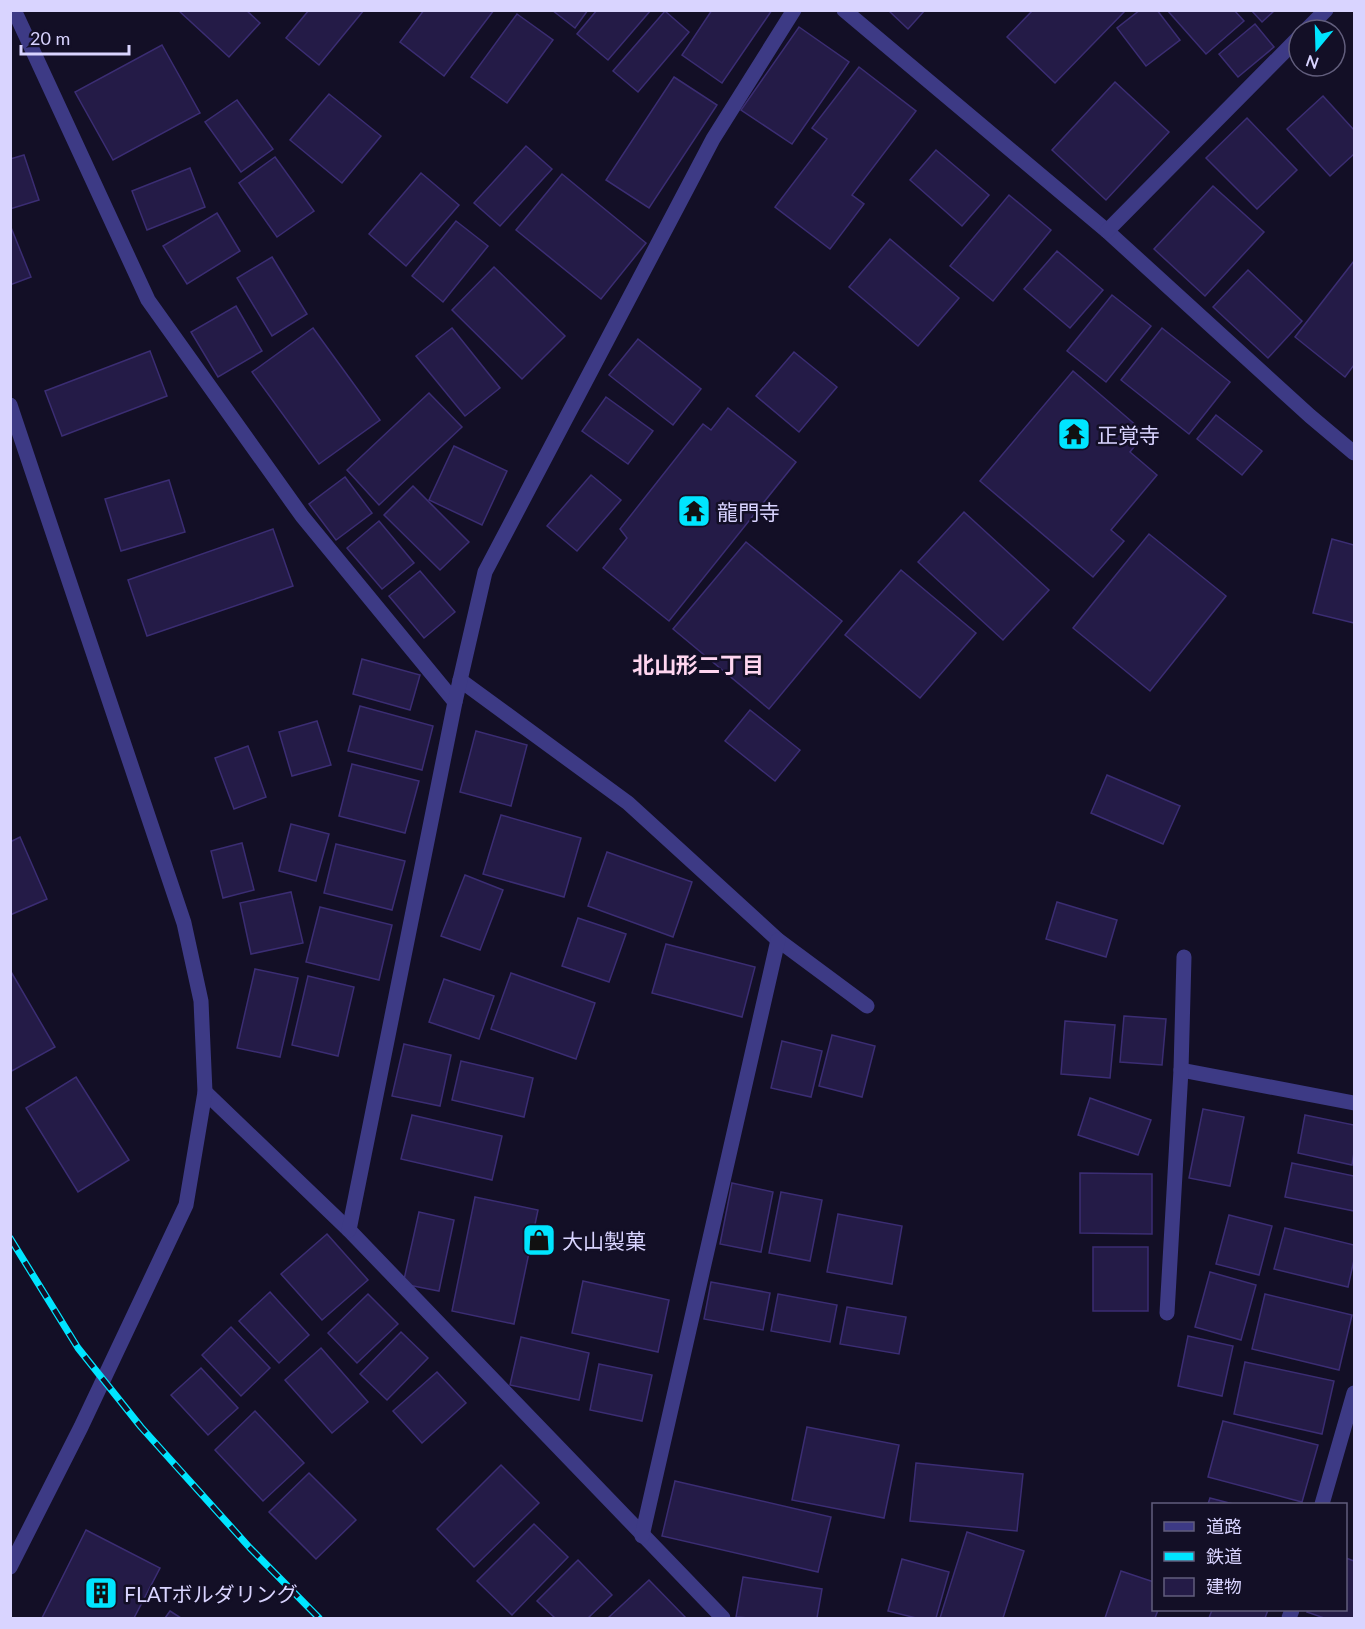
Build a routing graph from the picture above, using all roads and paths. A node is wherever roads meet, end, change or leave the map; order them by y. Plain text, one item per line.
1 (14, 10) edge
2 (794, 10) edge
3 (844, 10) edge
4 (1287, 49) edge
5 (1107, 231) junction
6 (10, 405) edge
7 (1354, 453) edge
8 (460, 680) junction
9 (455, 702) junction
10 (778, 940) junction
11 (1184, 957) dead end
12 (867, 1006) dead end
13 (1181, 1070) junction
14 (205, 1092) junction
15 (1354, 1103) edge
16 (349, 1230) junction
17 (1167, 1313) dead end
18 (1354, 1393) edge
19 (1322, 1503) edge
20 (642, 1536) junction
21 (10, 1567) edge
22 (723, 1618) edge

1 - 9 street
2 - 8 street
3 - 5 street
4 - 5 street
5 - 7 street
6 - 14 street
8 - 9 street
8 - 10 street
9 - 16 street
10 - 12 street
10 - 20 street
11 - 13 street
13 - 15 street
13 - 17 street
14 - 16 street
14 - 21 street
16 - 20 street
18 - 19 street
20 - 22 street

